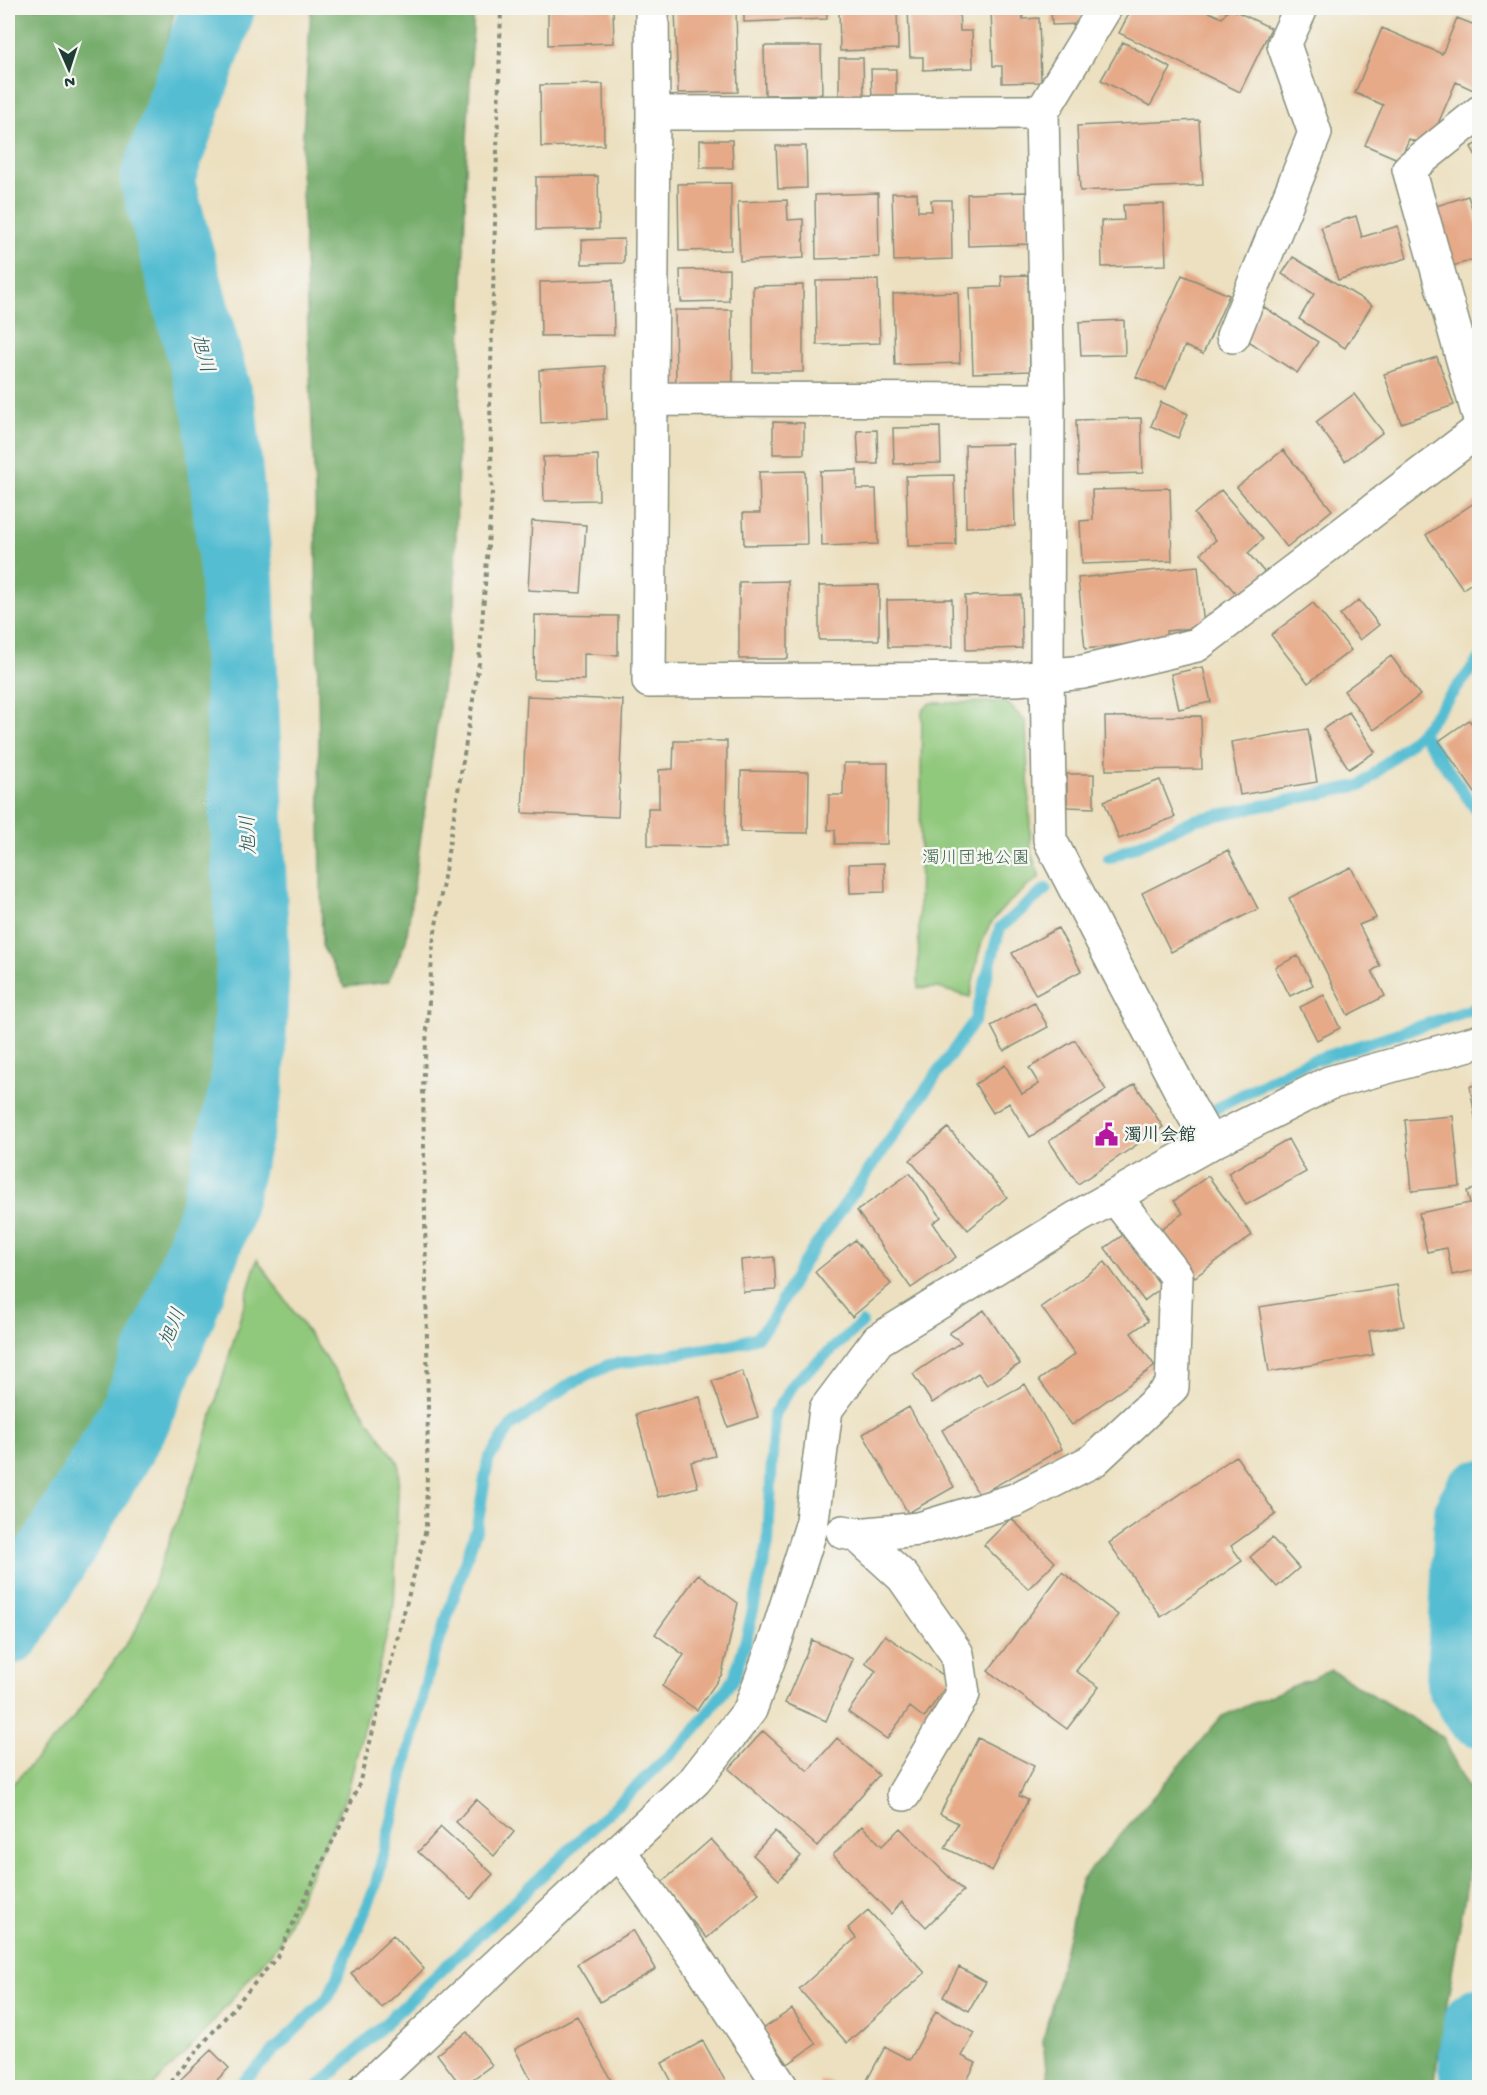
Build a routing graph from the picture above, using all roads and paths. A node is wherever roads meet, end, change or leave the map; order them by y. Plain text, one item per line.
1 (501, 8) edge
2 (651, 8) edge
3 (1105, 8) edge
4 (1301, 8) edge
5 (1042, 112) junction
6 (1479, 112) edge
7 (653, 113) junction
8 (1233, 336) dead end
9 (651, 399) junction
10 (1048, 400) junction
11 (1479, 420) edge
12 (1479, 429) edge
13 (1047, 677) junction
14 (1479, 1041) edge
15 (1210, 1143) junction
16 (1115, 1197) junction
17 (811, 1527) junction
18 (857, 1535) junction
19 (904, 1794) dead end
20 (619, 1851) junction
21 (165, 2088) edge
22 (366, 2088) edge
23 (782, 2088) edge

1 - 21 path
2 - 7 street
3 - 5 street
4 - 8 street
5 - 7 street
5 - 10 street
6 - 11 street
7 - 9 street
9 - 10 street
9 - 13 street
10 - 13 street
12 - 13 street
13 - 15 street
14 - 15 street
15 - 16 street
16 - 17 street
16 - 18 street
17 - 18 street
17 - 20 street
18 - 19 street
20 - 22 street
20 - 23 street

